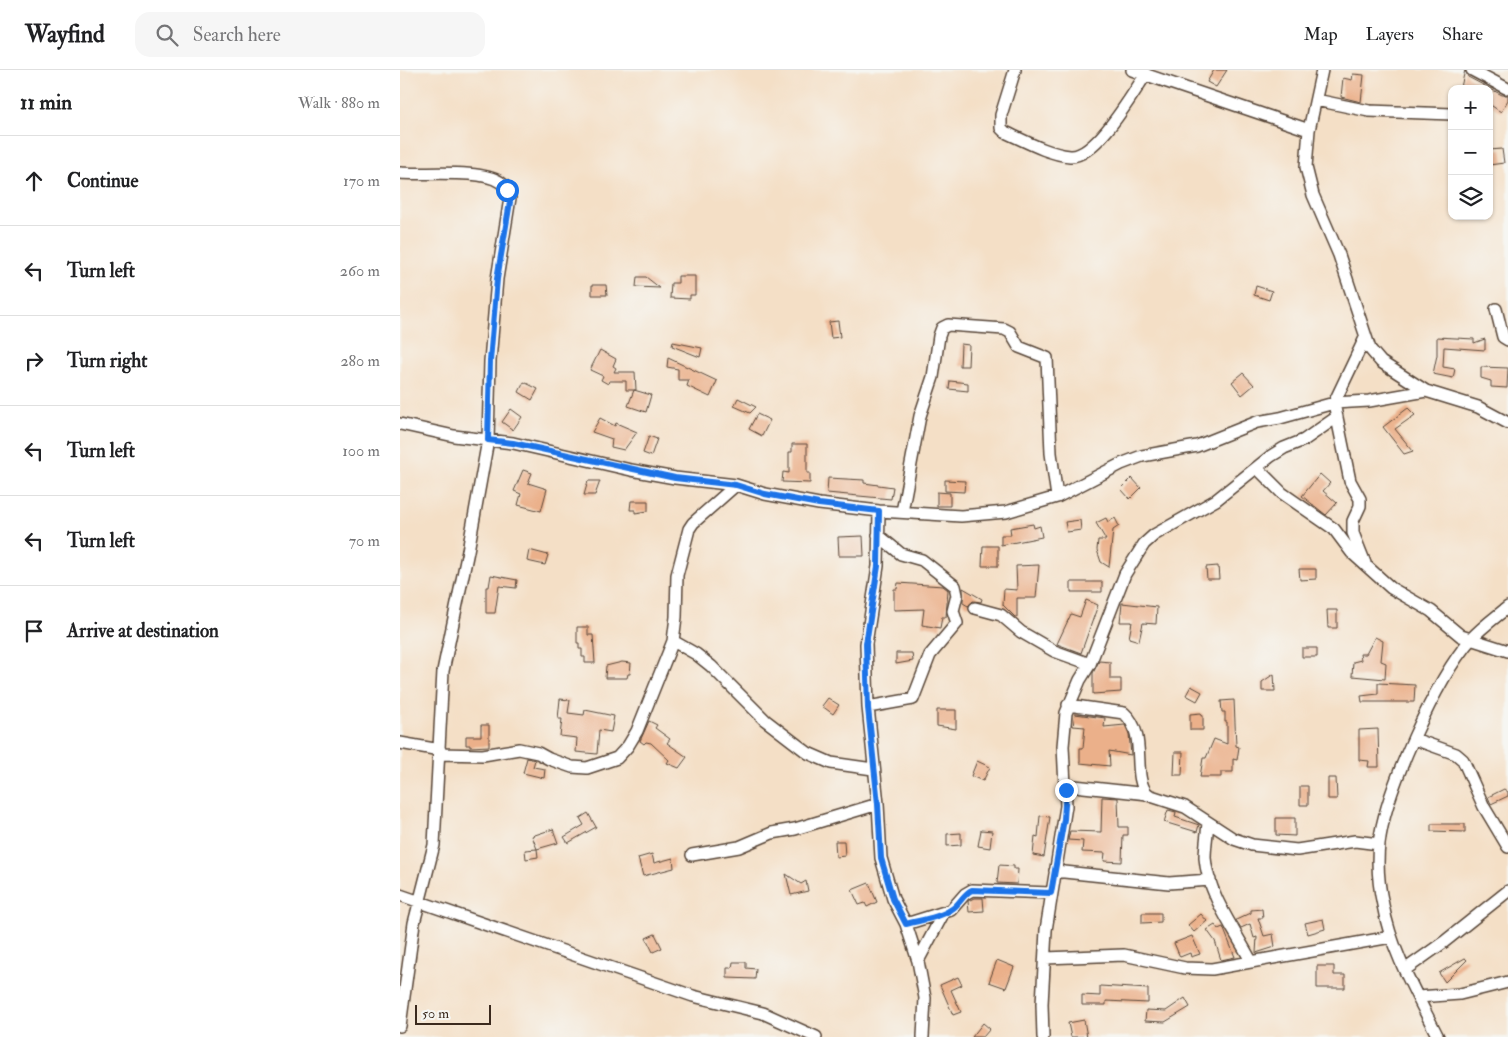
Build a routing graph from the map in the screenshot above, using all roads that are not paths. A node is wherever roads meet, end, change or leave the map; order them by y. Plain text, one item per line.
1 (1015, 70) edge
2 (1132, 70) edge
3 (1322, 70) edge
4 (1472, 70) edge
5 (1146, 74) junction
6 (1506, 88) dead end
7 (1316, 100) junction
8 (1448, 114) edge
9 (1309, 130) junction
10 (400, 173) edge
11 (1496, 308) dead end
12 (1365, 338) junction
13 (1508, 340) edge
14 (1426, 391) junction
15 (1334, 403) junction
16 (1337, 417) junction
17 (1508, 423) edge
18 (400, 424) edge
19 (488, 440) junction
20 (1257, 468) junction
21 (736, 485) junction
22 (1057, 498) junction
23 (879, 511) junction
24 (902, 512) junction
25 (878, 535) junction
26 (1367, 567) junction
27 (1508, 607) edge
28 (975, 608) dead end
29 (1470, 639) junction
30 (673, 641) junction
31 (1508, 651) edge
32 (1090, 664) junction
33 (1068, 705) junction
34 (868, 708) junction
35 (1414, 739) junction
36 (400, 744) edge
37 (440, 752) junction
38 (873, 769) junction
39 (1065, 785) junction
40 (1148, 794) junction
41 (878, 804) junction
42 (1208, 823) junction
43 (1379, 844) junction
44 (1508, 847) edge
45 (692, 855) dead end
46 (1055, 871) junction
47 (1210, 880) junction
48 (1508, 891) edge
49 (1051, 893) junction
50 (400, 896) edge
51 (420, 901) junction
52 (943, 914) junction
53 (906, 924) junction
54 (1392, 937) junction
55 (1045, 958) junction
56 (918, 961) junction
57 (1251, 961) junction
58 (1406, 969) junction
59 (1508, 982) edge
60 (1418, 998) junction
61 (400, 1026) edge
62 (816, 1037) edge
63 (923, 1037) edge
64 (1043, 1037) edge
65 (1438, 1037) edge

1 - 5 street
2 - 5 street
3 - 7 street
4 - 6 street
5 - 9 street
7 - 8 street
7 - 9 street
9 - 12 street
10 - 19 street
11 - 13 street
12 - 14 street
12 - 15 street
14 - 15 street
14 - 17 street
15 - 16 street
15 - 22 street
16 - 20 street
16 - 26 street
18 - 19 street
19 - 21 street
19 - 37 street
20 - 26 street
20 - 32 street
21 - 23 street
21 - 30 street
22 - 24 street
22 - 24 street
23 - 24 street
23 - 25 street
25 - 34 street
25 - 34 street
26 - 29 street
27 - 29 street
28 - 32 street
29 - 31 street
29 - 35 street
30 - 37 street
30 - 38 street
32 - 33 street
33 - 39 street
33 - 40 street
34 - 38 street
35 - 43 street
35 - 44 street
36 - 37 street
37 - 51 street
38 - 41 street
39 - 40 street
39 - 46 street
40 - 42 street
41 - 45 street
41 - 53 street
42 - 43 street
42 - 47 street
43 - 54 street
46 - 47 street
46 - 49 street
47 - 57 street
48 - 58 street
49 - 52 street
49 - 55 street
50 - 51 street
51 - 61 street
51 - 62 street
52 - 53 street
52 - 56 street
53 - 56 street
54 - 57 street
54 - 58 street
55 - 57 street
55 - 64 street
56 - 63 street
58 - 60 street
59 - 60 street
60 - 65 street

